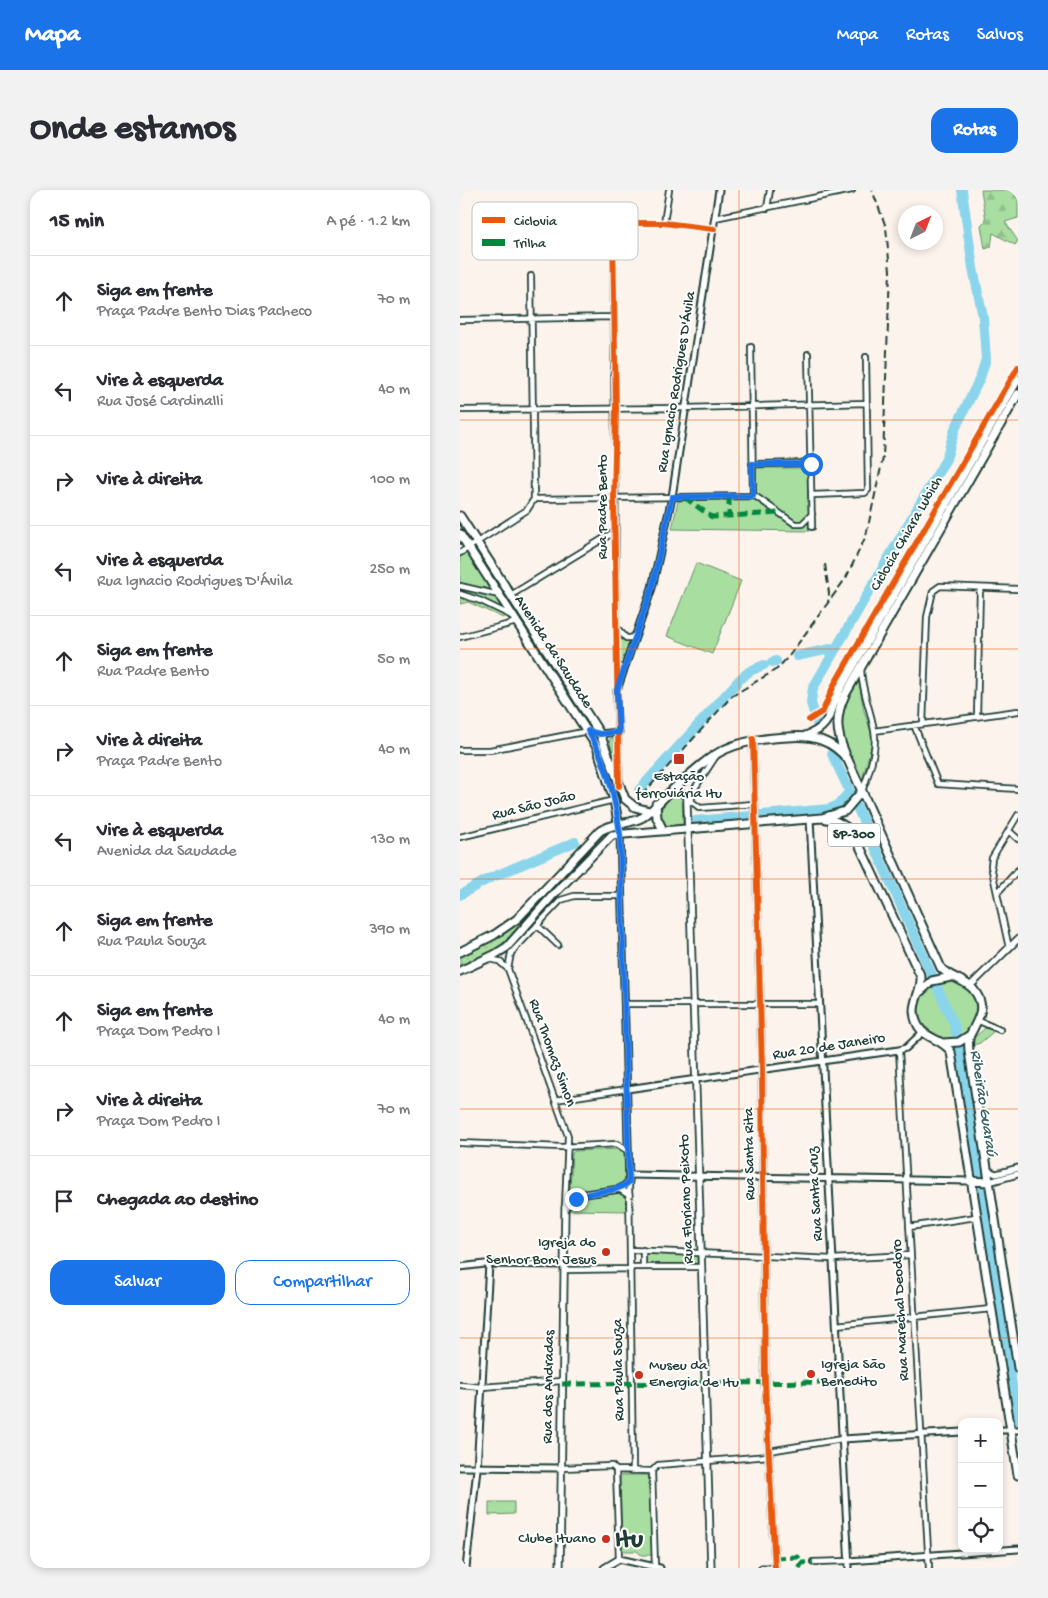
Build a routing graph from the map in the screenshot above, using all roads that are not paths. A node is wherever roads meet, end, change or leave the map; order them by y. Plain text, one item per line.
1 (669, 190) edge
2 (719, 190) edge
3 (770, 190) edge
4 (852, 190) edge
5 (768, 208) junction
6 (715, 218) junction
7 (638, 223) edge
8 (664, 223) junction
9 (714, 229) junction
10 (613, 260) edge
11 (531, 276) dead end
12 (614, 317) junction
13 (532, 319) junction
14 (460, 320) edge
15 (751, 348) dead end
16 (808, 354) dead end
17 (866, 357) dead end
18 (1018, 379) edge
19 (1018, 394) edge
20 (867, 403) junction
21 (810, 404) junction
22 (752, 406) junction
23 (616, 408) junction
24 (686, 408) junction
25 (533, 409) junction
26 (460, 410) edge
27 (752, 464) junction
28 (811, 464) junction
29 (812, 495) junction
30 (614, 496) junction
31 (753, 496) junction
32 (672, 497) junction
33 (534, 499) junction
34 (812, 514) junction
35 (460, 516) edge
36 (812, 527) dead end
37 (614, 532) junction
38 (460, 534) edge
39 (477, 542) junction
40 (469, 548) junction
41 (460, 553) edge
42 (460, 586) edge
43 (980, 588) junction
44 (1018, 589) edge
45 (486, 592) junction
46 (460, 594) edge
47 (511, 595) junction
48 (501, 596) junction
49 (481, 601) junction
50 (524, 615) junction
51 (516, 619) junction
52 (616, 627) junction
53 (636, 634) junction
54 (460, 637) edge
55 (861, 668) junction
56 (617, 690) junction
57 (1018, 711) edge
58 (977, 717) junction
59 (923, 724) junction
60 (914, 725) junction
61 (874, 730) junction
62 (588, 731) junction
63 (619, 732) junction
64 (600, 734) junction
65 (802, 737) junction
66 (753, 739) junction
67 (460, 750) edge
68 (719, 751) junction
69 (848, 760) junction
70 (619, 786) junction
71 (674, 788) junction
72 (1018, 789) edge
73 (862, 791) junction
74 (614, 800) junction
75 (689, 800) junction
76 (656, 804) junction
77 (754, 807) junction
78 (649, 811) junction
79 (1018, 815) edge
80 (822, 818) junction
81 (810, 819) junction
82 (754, 822) junction
83 (619, 824) junction
84 (688, 828) junction
85 (663, 830) junction
86 (1009, 831) junction
87 (620, 834) junction
88 (460, 837) edge
89 (1018, 839) edge
90 (1018, 870) edge
91 (996, 893) junction
92 (622, 896) junction
93 (537, 925) junction
94 (1018, 939) edge
95 (558, 945) dead end
96 (1009, 948) junction
97 (460, 952) edge
98 (487, 959) junction
99 (508, 969) junction
100 (460, 972) edge
101 (951, 977) junction
102 (970, 986) junction
103 (920, 992) junction
104 (625, 1004) junction
105 (694, 1004) junction
106 (760, 1004) junction
107 (819, 1004) junction
108 (979, 1021) junction
109 (1000, 1030) dead end
110 (923, 1032) junction
111 (970, 1034) junction
112 (943, 1043) junction
113 (899, 1050) junction
114 (821, 1062) junction
115 (762, 1070) junction
116 (696, 1080) junction
117 (626, 1089) junction
118 (555, 1100) junction
119 (460, 1143) edge
120 (569, 1146) junction
121 (628, 1151) junction
122 (1018, 1168) edge
123 (987, 1170) junction
124 (1018, 1174) edge
125 (629, 1175) junction
126 (700, 1176) junction
127 (764, 1178) junction
128 (828, 1179) junction
129 (907, 1181) junction
130 (973, 1181) junction
131 (629, 1182) junction
132 (987, 1182) junction
133 (620, 1189) junction
134 (629, 1195) junction
135 (566, 1207) junction
136 (976, 1217) junction
137 (909, 1227) junction
138 (630, 1250) junction
139 (642, 1250) junction
140 (702, 1253) junction
141 (910, 1255) junction
142 (764, 1256) junction
143 (832, 1259) junction
144 (489, 1264) junction
145 (460, 1267) edge
146 (564, 1267) junction
147 (643, 1267) junction
148 (702, 1267) junction
149 (631, 1268) junction
150 (991, 1309) junction
151 (913, 1318) junction
152 (836, 1324) junction
153 (1018, 1368) edge
154 (562, 1381) junction
155 (460, 1385) edge
156 (482, 1388) junction
157 (1014, 1429) edge
158 (958, 1432) edge
159 (921, 1434) junction
160 (842, 1439) junction
161 (769, 1453) junction
162 (707, 1461) junction
163 (460, 1467) edge
164 (561, 1468) junction
165 (477, 1469) junction
166 (616, 1470) junction
167 (633, 1471) junction
168 (652, 1471) junction
169 (1018, 1475) edge
170 (1018, 1549) edge
171 (928, 1556) junction
172 (619, 1559) junction
173 (848, 1561) junction
174 (813, 1562) dead end
175 (820, 1562) junction
176 (639, 1566) edge
177 (658, 1567) edge
178 (466, 1568) edge
179 (560, 1568) edge
180 (604, 1568) edge
181 (711, 1568) edge
182 (762, 1568) edge
183 (775, 1568) edge
184 (821, 1568) edge
185 (849, 1568) edge
186 (929, 1568) edge

1 - 8 street
2 - 6 street, Rua Ignacio Rodrigues D'Ávila
3 - 5 street
4 - 5 street
5 - 6 street
6 - 9 street, Rua Ignacio Rodrigues D'Ávila
7 - 8 street, Rua Padre Bento
8 - 9 street
9 - 24 street, Rua Ignacio Rodrigues D'Ávila
10 - 12 street, Rua Padre Bento
11 - 13 street
12 - 13 street
12 - 23 street, Rua Padre Bento
13 - 14 street
13 - 25 street
15 - 22 street
16 - 21 street
17 - 20 street
18 - 65 main road
19 - 55 main road
20 - 21 street
20 - 29 street
21 - 22 street
21 - 28 street
22 - 24 street
22 - 27 street
23 - 24 street
23 - 25 street
23 - 30 street, Rua Padre Bento
24 - 32 street, Rua Ignacio Rodrigues D'Ávila
25 - 26 street
25 - 33 street
27 - 28 street
27 - 31 street
28 - 29 street
29 - 34 street
30 - 32 street
30 - 33 street
30 - 37 street, Rua Padre Bento
31 - 32 street
31 - 34 street
32 - 53 street, Rua Ignacio Rodrigues D'Ávila
33 - 39 street
34 - 36 street
35 - 39 main road, Avenida da Saudade
37 - 47 street
37 - 52 street, Rua Padre Bento
38 - 40 main road, Avenida da Saudade
39 - 40 street
39 - 47 main road, Avenida da Saudade
40 - 41 street
40 - 48 main road, Avenida da Saudade
42 - 45 street
43 - 44 street
43 - 58 street
43 - 59 street
45 - 48 street
45 - 49 street
46 - 49 street
47 - 50 main road, Avenida da Saudade
48 - 50 main road
48 - 51 main road, Avenida da Saudade
49 - 51 street
50 - 64 main road, Avenida da Saudade
51 - 54 street
51 - 62 main road, Avenida da Saudade
52 - 53 street
52 - 56 street, Rua Padre Bento
53 - 56 street, Rua Ignacio Rodrigues D'Ávila
55 - 61 street
55 - 69 main road
56 - 63 street, Rua Padre Bento
57 - 58 street
58 - 59 street
59 - 60 street
60 - 61 street
60 - 72 street
61 - 73 street
62 - 64 street
62 - 67 street
62 - 74 main road, Avenida da Saudade
63 - 64 street
63 - 70 street, Rua Padre Bento
64 - 70 main road, Avenida da Saudade
65 - 66 main road, SP-300
65 - 69 main road, SP-300
66 - 68 main road, SP-300
66 - 77 street, Rua Santa Rita
68 - 71 main road, SP-300
68 - 75 street
69 - 73 main road, SP-300
70 - 78 main road, Avenida da Saudade
71 - 75 main road
71 - 76 main road, SP-300
73 - 80 main road
73 - 101 main road, SP-300
74 - 83 main road, Avenida da Saudade
74 - 88 street, Rua São João
75 - 77 street
75 - 84 main road
76 - 78 main road, SP-300
76 - 85 main road
77 - 82 street, Rua Santa Rita
78 - 83 main road
79 - 86 street
80 - 81 main road, SP-300
80 - 103 main road, SP-300
81 - 82 main road, SP-300
81 - 107 street, Rua Santa Cruz
82 - 84 main road, SP-300
82 - 106 street, Rua Santa Rita
83 - 87 main road, Avenida da Saudade
83 - 97 main road
84 - 85 main road, SP-300
84 - 105 main road, Rua Floriano Peixoto
85 - 87 main road, SP-300
86 - 89 street
86 - 91 street
87 - 92 main road
87 - 98 main road
90 - 91 street
91 - 96 street
92 - 93 street
92 - 104 main road
93 - 95 street
93 - 99 street
94 - 96 main road
96 - 102 main road
98 - 99 street
98 - 100 main road
99 - 118 street, Rua Thomaz Simon
101 - 102 main road, SP-300
101 - 103 main road
102 - 108 main road
103 - 110 main road, SP-300
104 - 105 street
104 - 117 main road
105 - 106 street
105 - 116 main road, Rua Floriano Peixoto
106 - 107 street
106 - 115 street, Rua Santa Rita
107 - 114 street, Rua Santa Cruz
108 - 109 street
108 - 111 main road
110 - 112 main road
110 - 113 street, Rua 20 de Janeiro
111 - 112 main road
111 - 123 main road
112 - 130 main road
113 - 114 street, Rua 20 de Janeiro
113 - 129 street, Rua Marechal Deodoro
114 - 115 street, Rua 20 de Janeiro
114 - 128 street, Rua Santa Cruz
115 - 116 street, Rua 20 de Janeiro
115 - 127 street, Rua Santa Rita
116 - 117 street, Rua 20 de Janeiro
116 - 126 main road, Rua Floriano Peixoto
117 - 118 street, Rua 20 de Janeiro
117 - 121 main road
118 - 120 street, Rua Thomaz Simon
119 - 120 street
120 - 121 street
120 - 135 street, Rua Thomaz Simon
121 - 125 main road
122 - 123 street
123 - 132 main road
124 - 132 street
125 - 126 street
125 - 131 main road
126 - 127 street
126 - 140 main road, Rua Floriano Peixoto
127 - 128 street
127 - 142 street, Rua Santa Rita
128 - 129 street
128 - 143 street, Rua Santa Cruz
129 - 130 street
129 - 137 street, Rua Marechal Deodoro
130 - 132 main road
130 - 136 main road
131 - 133 main road
131 - 134 street
132 - 153 main road
133 - 134 main road
133 - 135 main road
134 - 138 street
135 - 146 main road, Rua dos Andradas
136 - 137 street
136 - 150 main road
137 - 141 street, Rua Marechal Deodoro
138 - 139 street
138 - 149 street, Rua Paula Souza
139 - 140 street
139 - 147 street
140 - 142 street
140 - 148 main road, Rua Floriano Peixoto
141 - 143 street
141 - 151 street, Rua Marechal Deodoro
142 - 143 street
142 - 161 street, Rua Santa Rita
143 - 152 street, Rua Santa Cruz
144 - 145 street
144 - 146 street
144 - 156 street
146 - 149 street
146 - 154 main road, Rua dos Andradas
147 - 148 street
147 - 149 street
148 - 162 main road, Rua Floriano Peixoto
149 - 167 street, Rua Paula Souza
150 - 151 street
150 - 157 main road
151 - 152 street
151 - 159 street, Rua Marechal Deodoro
152 - 160 street, Rua Santa Cruz
154 - 156 street
154 - 164 main road, Rua dos Andradas
155 - 156 street
156 - 165 street
157 - 169 main road
158 - 159 street
159 - 160 street
159 - 171 street, Rua Marechal Deodoro
160 - 161 street
160 - 173 street, Rua Santa Cruz
161 - 162 street
161 - 183 street, Rua Santa Rita
162 - 168 street
162 - 181 main road, Rua Floriano Peixoto
163 - 165 street
164 - 165 street
164 - 166 street
164 - 179 main road, Rua dos Andradas
165 - 178 street
166 - 167 street
166 - 172 street
167 - 168 street
168 - 177 street
170 - 171 street
171 - 173 street
171 - 186 street, Rua Marechal Deodoro
172 - 176 street
172 - 180 street
173 - 175 street
173 - 185 street, Rua Santa Cruz
174 - 175 street
175 - 184 street
176 - 177 street
182 - 183 street

